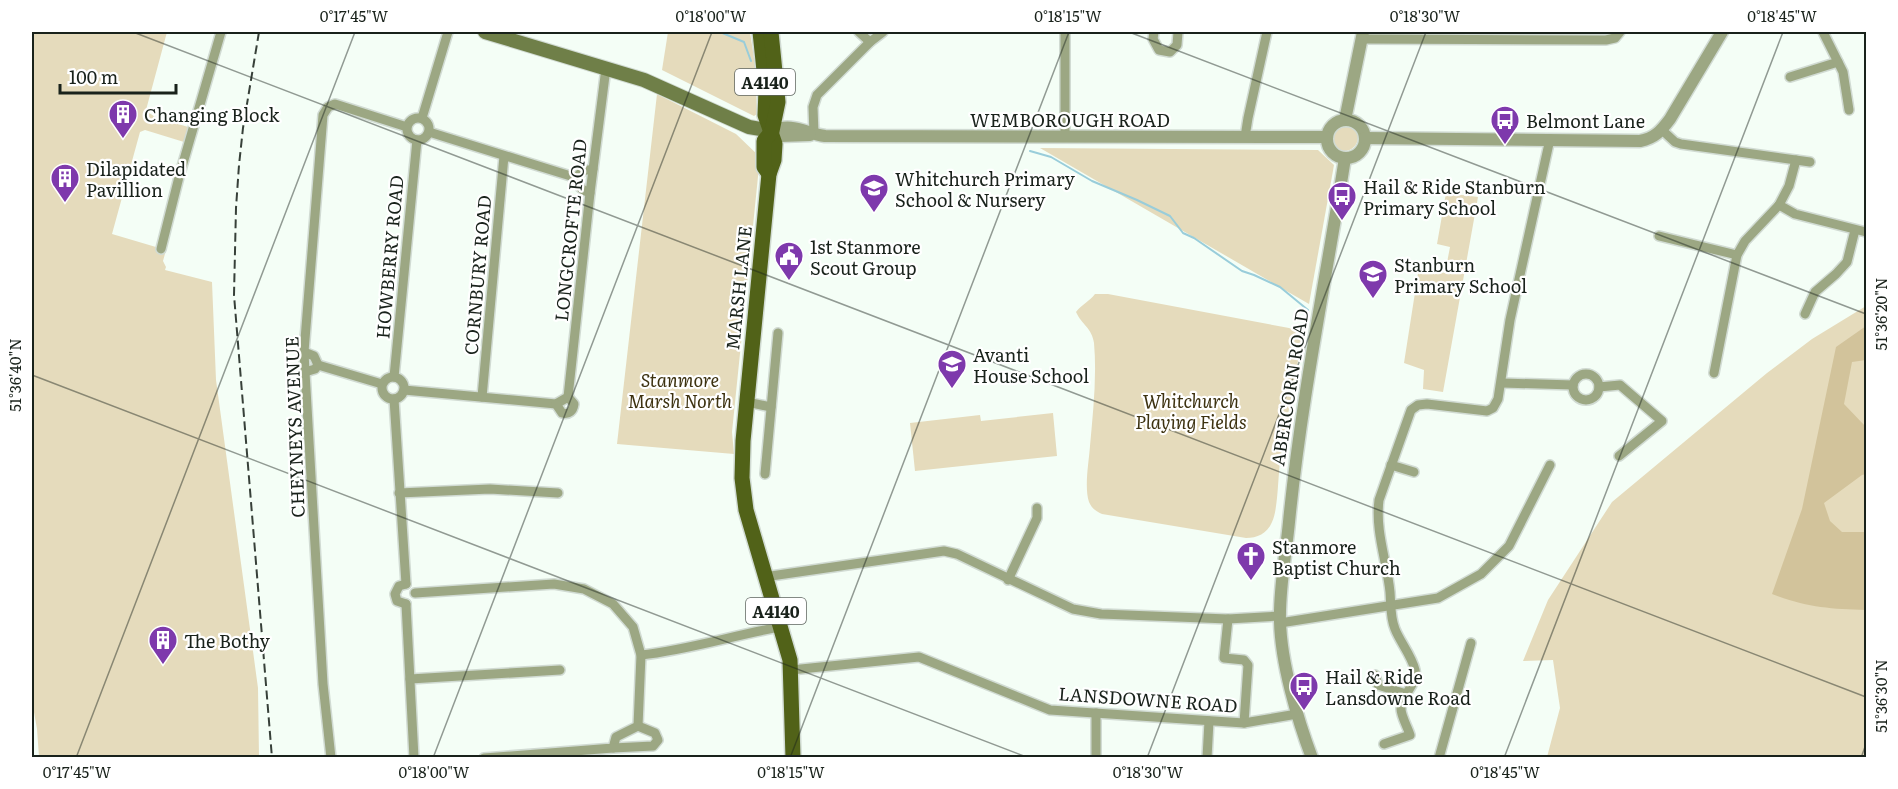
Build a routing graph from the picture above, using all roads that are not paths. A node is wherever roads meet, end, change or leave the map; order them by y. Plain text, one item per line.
1 (221, 32) edge
2 (448, 32) edge
3 (484, 32) edge
4 (760, 32) edge
5 (771, 32) edge
6 (859, 32) edge
7 (883, 32) edge
8 (1065, 32) edge
9 (1154, 32) edge
10 (1178, 32) edge
11 (1267, 32) edge
12 (1620, 32) edge
13 (1722, 32) edge
14 (1823, 32) edge
15 (1362, 35) edge
16 (1463, 35) edge
17 (1545, 35) edge
18 (870, 42) junction
19 (1838, 62) junction
20 (606, 68) junction
21 (1790, 77) dead end
22 (1849, 110) dead end
23 (422, 118) junction
24 (1345, 120) junction
25 (407, 127) junction
26 (1662, 130) junction
27 (771, 131) junction
28 (429, 132) junction
29 (814, 134) junction
30 (1065, 137) junction
31 (1245, 137) junction
32 (1326, 137) junction
33 (1365, 138) junction
34 (1550, 139) junction
35 (417, 140) junction
36 (504, 156) junction
37 (1345, 158) junction
38 (1796, 160) junction
39 (1810, 162) dead end
40 (593, 169) junction
41 (577, 178) junction
42 (590, 193) junction
43 (1779, 205) junction
44 (1856, 230) junction
45 (1866, 232) edge
46 (1659, 236) dead end
47 (161, 249) dead end
48 (1737, 255) junction
49 (1805, 314) dead end
50 (778, 333) dead end
51 (304, 352) junction
52 (318, 365) junction
53 (304, 372) junction
54 (1714, 373) dead end
55 (394, 377) junction
56 (1502, 383) junction
57 (382, 384) junction
58 (1573, 385) junction
59 (1599, 387) junction
60 (404, 390) junction
61 (482, 397) junction
62 (568, 397) junction
63 (394, 399) junction
64 (747, 402) junction
65 (556, 404) junction
66 (771, 407) junction
67 (1619, 456) dead end
68 (1391, 465) junction
69 (1550, 465) dead end
70 (1414, 472) dead end
71 (765, 474) dead end
72 (399, 493) junction
73 (558, 493) dead end
74 (1036, 508) dead end
75 (764, 577) junction
76 (1008, 580) junction
77 (406, 584) junction
78 (415, 594) junction
79 (406, 604) junction
80 (1389, 606) junction
81 (1228, 619) junction
82 (1280, 619) junction
83 (780, 627) junction
84 (1472, 643) dead end
85 (641, 655) junction
86 (560, 670) dead end
87 (791, 670) junction
88 (1375, 675) dead end
89 (410, 678) junction
90 (1406, 694) junction
91 (1096, 713) junction
92 (1297, 714) junction
93 (1209, 721) junction
94 (1244, 723) junction
95 (638, 726) junction
96 (1384, 744) dead end
97 (613, 748) junction
98 (331, 758) edge
99 (414, 758) edge
100 (484, 758) edge
101 (793, 758) edge
102 (1096, 758) edge
103 (1207, 758) edge
104 (1312, 758) edge
105 (1439, 758) edge

1 - 47 street
2 - 23 street
3 - 20 main road
4 - 27 main road, A4140
5 - 27 main road, A4140
6 - 18 street
7 - 18 street
8 - 30 street
9 - 10 street
11 - 31 street
12 - 17 street
13 - 26 street
14 - 19 street
15 - 16 street
15 - 24 street
16 - 17 street
18 - 29 street
19 - 21 street
19 - 22 street
20 - 27 main road
20 - 40 street, LONGCROFTE ROAD
23 - 25 street
23 - 28 street
24 - 32 street
24 - 33 street
25 - 35 street
25 - 51 street, CHEYNEYS AVENUE
26 - 34 street
26 - 38 street
27 - 29 street, WEMBOROUGH ROAD
27 - 64 main road, MARSH LANE / A4140
28 - 35 street
28 - 36 street
29 - 30 street, WEMBOROUGH ROAD
30 - 31 street, WEMBOROUGH ROAD
31 - 32 street, WEMBOROUGH ROAD
32 - 37 street
33 - 34 street
33 - 37 street
34 - 56 street
35 - 55 street, HOWBERRY ROAD
36 - 41 street
36 - 61 street, CORNBURY ROAD
37 - 82 street, ABERCORN ROAD
38 - 39 street
38 - 43 street
40 - 41 street
40 - 42 street, LONGCROFTE ROAD
41 - 42 street
42 - 62 street, LONGCROFTE ROAD
43 - 44 street
43 - 48 street
44 - 45 street
44 - 49 street
46 - 48 street
48 - 54 street
50 - 66 street
51 - 52 street
51 - 53 street, CHEYNEYS AVENUE
52 - 53 street
52 - 57 street
53 - 98 street, CHEYNEYS AVENUE
55 - 57 street
55 - 60 street
56 - 58 street
56 - 68 street
57 - 63 street
58 - 59 street
58 - 59 street
59 - 67 street
60 - 61 street
60 - 63 street
61 - 65 street
62 - 65 street
62 - 65 street, LONGCROFTE ROAD
63 - 72 street
64 - 66 street
64 - 75 main road, MARSH LANE / A4140
66 - 71 street
68 - 70 street
68 - 80 street
69 - 80 street
72 - 73 street
72 - 77 street
74 - 76 street
75 - 76 street
75 - 83 main road, MARSH LANE / A4140
76 - 81 street
77 - 78 street
77 - 79 street
78 - 79 street
78 - 85 street
79 - 89 street
80 - 82 street
80 - 90 street
81 - 82 street
81 - 94 street
82 - 92 street, ABERCORN ROAD
83 - 85 street
83 - 87 main road, MARSH LANE / A4140
84 - 105 street
85 - 95 street
86 - 89 street
87 - 91 street, LANSDOWNE ROAD
87 - 101 main road, MARSH LANE / A4140
88 - 90 street
89 - 99 street
90 - 96 street
91 - 93 street, LANSDOWNE ROAD
91 - 102 street
92 - 94 street, LANSDOWNE ROAD
92 - 104 street, ABERCORN ROAD
93 - 94 street, LANSDOWNE ROAD
93 - 103 street
95 - 97 street
95 - 97 street
97 - 100 street

